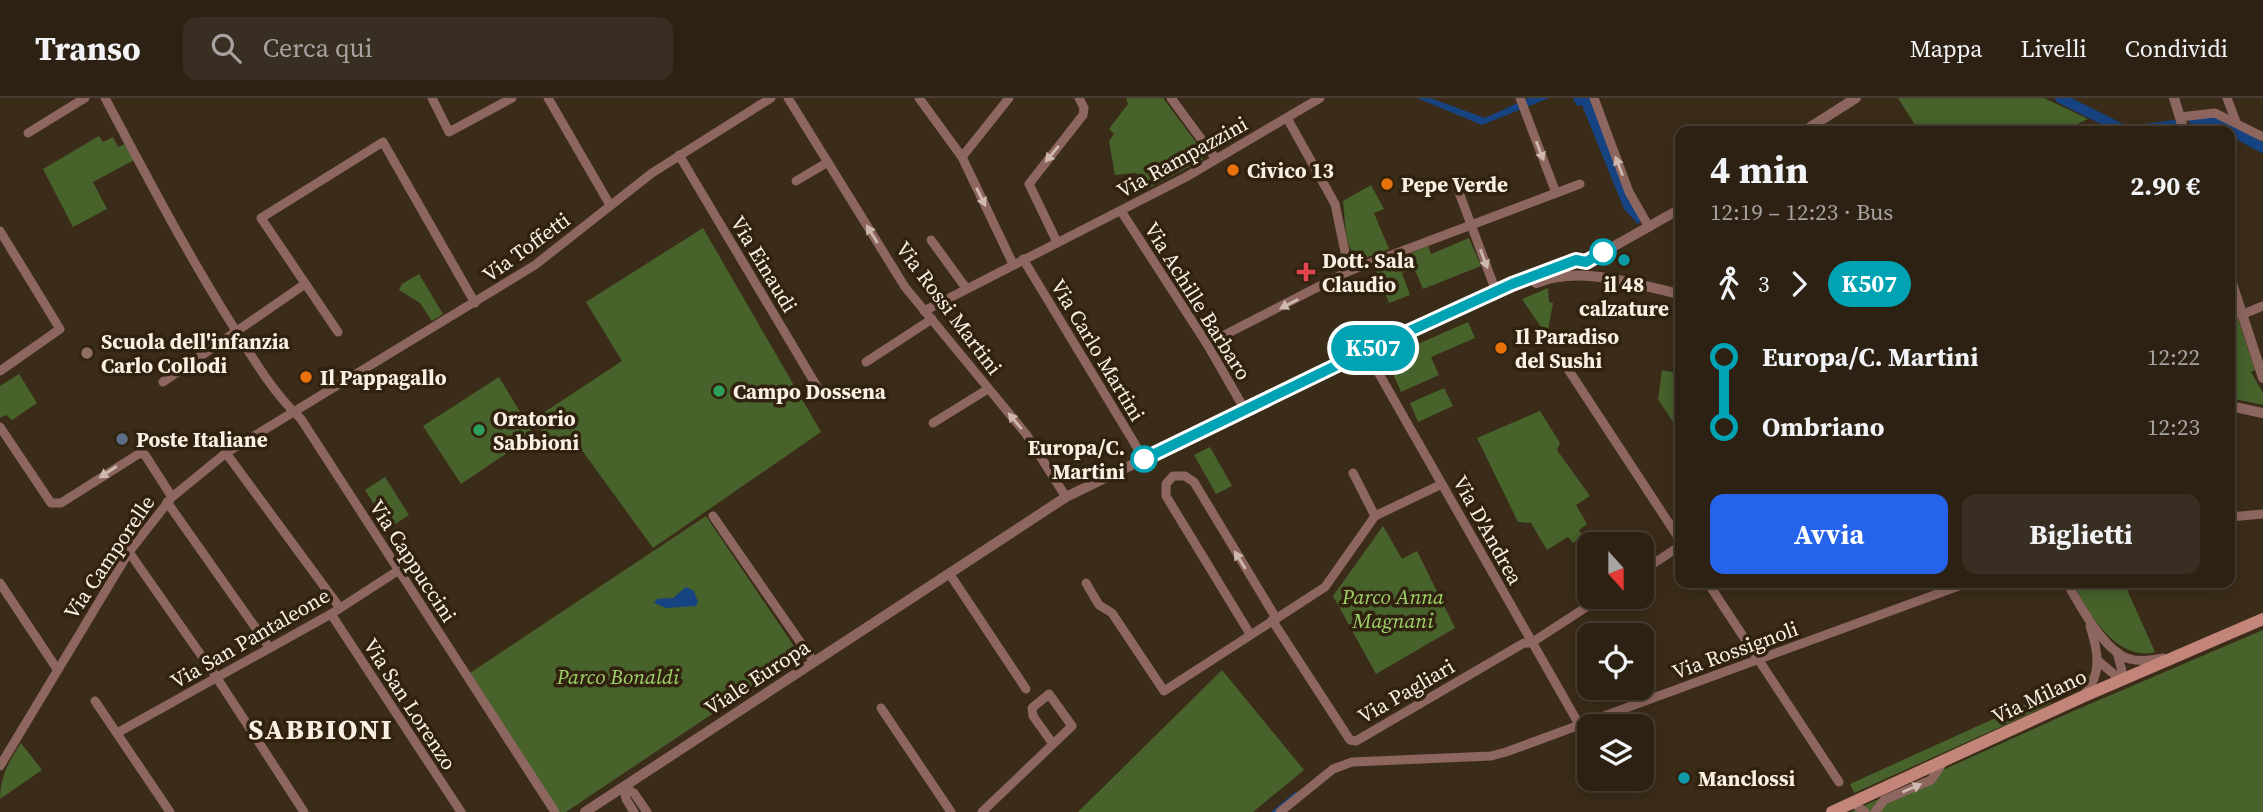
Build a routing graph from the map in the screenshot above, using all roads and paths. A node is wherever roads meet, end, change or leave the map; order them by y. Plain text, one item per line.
1 (85, 98) edge
2 (105, 98) edge
3 (432, 98) edge
4 (512, 98) edge
5 (548, 98) edge
6 (771, 98) edge
7 (788, 98) edge
8 (919, 98) edge
9 (1009, 98) edge
10 (1079, 98) edge
11 (1171, 98) edge
12 (1320, 98) edge
13 (1594, 98) edge
14 (1856, 98) edge
15 (2174, 98) edge
16 (2227, 98) edge
17 (1521, 99) edge
18 (2180, 117) junction
19 (1287, 118) junction
20 (1820, 126) edge
21 (2183, 126) edge
22 (28, 133) dead end
23 (2263, 135) edge
24 (678, 156) junction
25 (962, 157) junction
26 (1216, 159) junction
27 (828, 162) junction
28 (1454, 179) dead end
29 (796, 181) dead end
30 (1580, 184) dead end
31 (1556, 193) junction
32 (610, 205) junction
33 (1121, 211) junction
34 (1675, 212) edge
35 (1471, 224) junction
36 (1649, 227) junction
37 (0, 231) edge
38 (931, 240) dead end
39 (1058, 242) junction
40 (1023, 259) junction
41 (1586, 262) junction
42 (1013, 264) junction
43 (1572, 264) junction
44 (1349, 271) junction
45 (1580, 275) junction
46 (305, 284) junction
47 (966, 288) junction
48 (1675, 293) edge
49 (1497, 294) junction
50 (2235, 294) edge
51 (475, 303) junction
52 (2263, 306) edge
53 (924, 311) junction
54 (2241, 315) junction
55 (932, 319) junction
56 (237, 332) junction
57 (338, 332) dead end
58 (1207, 344) junction
59 (1366, 351) junction
60 (1560, 357) dead end
61 (866, 362) dead end
62 (0, 370) edge
63 (2263, 378) edge
64 (163, 382) dead end
65 (988, 389) junction
66 (819, 390) dead end
67 (2235, 407) edge
68 (1245, 410) junction
69 (294, 412) junction
70 (2263, 413) edge
71 (933, 423) dead end
72 (0, 427) edge
73 (226, 453) junction
74 (1144, 459) junction
75 (1353, 473) dead end
76 (1441, 484) junction
77 (1066, 497) junction
78 (169, 499) junction
79 (2263, 514) edge
80 (713, 516) dead end
81 (1375, 516) junction
82 (2235, 517) edge
83 (1675, 532) edge
84 (1675, 549) edge
85 (129, 552) junction
86 (1654, 563) edge
87 (399, 570) junction
88 (949, 573) junction
89 (0, 583) edge
90 (1086, 583) dead end
91 (1711, 588) edge
92 (1953, 588) edge
93 (2070, 588) edge
94 (340, 608) junction
95 (1583, 609) edge
96 (331, 614) junction
97 (1274, 619) junction
98 (2263, 619) edge
99 (2089, 621) junction
100 (1250, 635) junction
101 (1531, 643) junction
102 (269, 647) junction
103 (2117, 652) junction
104 (2178, 656) junction
105 (1759, 660) junction
106 (2097, 660) junction
107 (814, 662) junction
108 (57, 669) junction
109 (217, 678) junction
110 (2121, 680) junction
111 (1026, 689) dead end
112 (2082, 697) junction
113 (95, 701) dead end
114 (881, 709) dead end
115 (1613, 714) edge
116 (1577, 721) edge
117 (1577, 727) edge
118 (117, 733) junction
119 (1053, 744) junction
120 (1945, 760) junction
121 (0, 766) edge
122 (1839, 782) dead end
123 (624, 787) junction
124 (1854, 808) edge
125 (170, 812) edge
126 (304, 812) edge
127 (461, 812) edge
128 (555, 812) edge
129 (585, 812) edge
130 (634, 812) edge
131 (646, 812) edge
132 (951, 812) edge
133 (982, 812) edge
134 (1280, 812) edge
135 (1832, 812) edge
136 (1865, 812) edge
137 (1875, 812) edge

1 - 22 street
2 - 56 street, Via Cappuccini
3 - 4 street
5 - 32 street
6 - 24 street, Via Toffetti
7 - 27 street, Via Rossi Martini
8 - 25 street
9 - 25 street
10 -> 39 street
11 - 26 street
12 - 19 street, Via Rampazzini
36 -> 13 street
14 - 20 street
15 - 18 street
16 - 23 street
17 -> 31 street
18 - 21 street
18 - 23 street
19 - 26 street, Via Rampazzini
19 - 44 street
24 - 32 street, Via Toffetti
24 - 66 street, Via Einaudi
25 -> 42 street
26 - 33 street, Via Rampazzini
27 - 29 street
53 -> 27 street, Via Rossi Martini
28 - 35 street
30 - 31 street
31 - 35 street
32 - 51 street, Via Toffetti
33 - 39 street, Via Rampazzini
33 - 58 street, Via Achille Barbaro
34 - 36 street
35 - 44 street
35 -> 49 street
36 - 41 street
37 - 62 street
38 - 47 street
39 - 40 street, Via Rampazzini
40 - 42 street, Via Rampazzini
40 - 74 street, Via Carlo Martini
41 - 43 street, Viale Europa
41 - 45 street
42 - 47 street, Via Rampazzini
43 - 45 street
43 - 49 street, Viale Europa
44 -> 58 street
45 - 48 street
45 - 49 street, Viale Europa
46 - 51 street
46 - 56 street
46 - 57 street
47 - 53 street, Via Rampazzini
49 - 59 street, Viale Europa
50 - 54 street
51 - 69 street, Via Toffetti
52 - 54 street
53 - 55 street, Via Rossi Martini
54 - 63 street
55 - 61 street
55 - 65 street, Via Rossi Martini
56 - 64 street
56 - 69 street, Via Cappuccini
58 - 68 street, Via Achille Barbaro
59 - 68 street, Viale Europa
59 - 76 street, Via D'Andrea
60 - 83 street
65 - 71 street
77 -> 65 street, Via Rossi Martini
67 - 70 street
68 - 74 street, Viale Europa
69 - 73 street, Via Camporelle
69 - 87 street, Via Cappuccini
78 -> 72 street
73 - 78 street, Via Camporelle
73 - 94 street
74 - 77 street, Viale Europa
75 - 81 street
76 - 81 street
76 - 101 street, Via D'Andrea
77 - 88 street, Viale Europa
78 - 85 street, Via Camporelle
78 - 102 street
79 - 82 street
80 - 107 street
81 - 97 street
84 - 86 street
85 - 108 street, Via Camporelle
85 - 109 street
87 - 94 street, Via San Pantaleone
87 - 128 street, Via Cappuccini
88 - 107 street, Viale Europa
88 - 111 street
89 - 108 street
90 - 100 street
91 - 105 street
92 - 105 street, Via Rossignoli
93 - 99 street
94 - 96 street, Via San Pantaleone
95 - 101 street, Via Pagliari
96 - 102 street, Via San Pantaleone
96 - 127 street, Via San Lorenzo
97 - 100 street
97 -> 100 street
97 - 101 street, Via Pagliari
98 - 104 main road, Via Milano
99 - 103 street
99 - 106 street
101 - 116 street, Via D'Andrea
102 - 109 street, Via San Pantaleone
103 - 104 street
103 - 110 street
104 - 110 main road, Via Milano
105 - 115 street, Via Rossignoli
105 - 122 street
106 - 110 street
106 - 112 street
107 - 123 street, Viale Europa
108 - 121 street, Via Camporelle
109 - 118 street, Via San Pantaleone
109 - 126 street
110 - 112 main road, Via Milano
112 - 120 main road, Via Milano
113 - 118 street
114 - 132 street
117 - 134 street, Via Rossignoli
118 - 125 street
119 - 119 street
119 - 133 street
120 - 124 main road, Via Milano
137 -> 120 street
123 - 129 street, Viale Europa
123 - 130 street
123 - 131 street
124 - 135 main road, Via Milano
124 - 136 street

